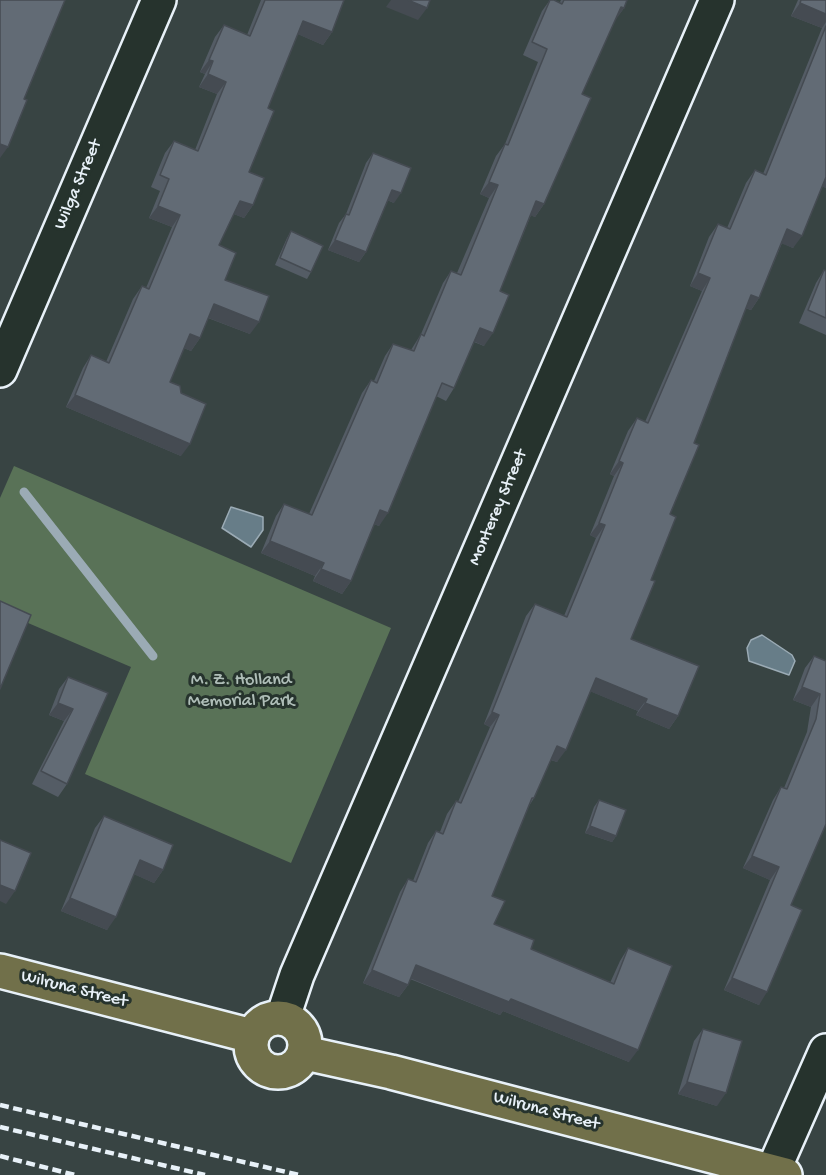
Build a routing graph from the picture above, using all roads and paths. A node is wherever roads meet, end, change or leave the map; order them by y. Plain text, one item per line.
1 (159, 0) edge
2 (717, 0) edge
3 (0, 370) edge
4 (0, 971) edge
5 (283, 1017) junction
6 (252, 1036) junction
7 (826, 1051) edge
8 (305, 1053) junction
9 (779, 1173) edge

1 - 3 street, Wilga Street
2 - 5 street, Monterey Street
4 - 6 main road, Wilruna Street
5 - 6 main road
5 - 8 main road
6 - 8 main road
7 - 9 street
8 - 9 main road, Wilruna Street

